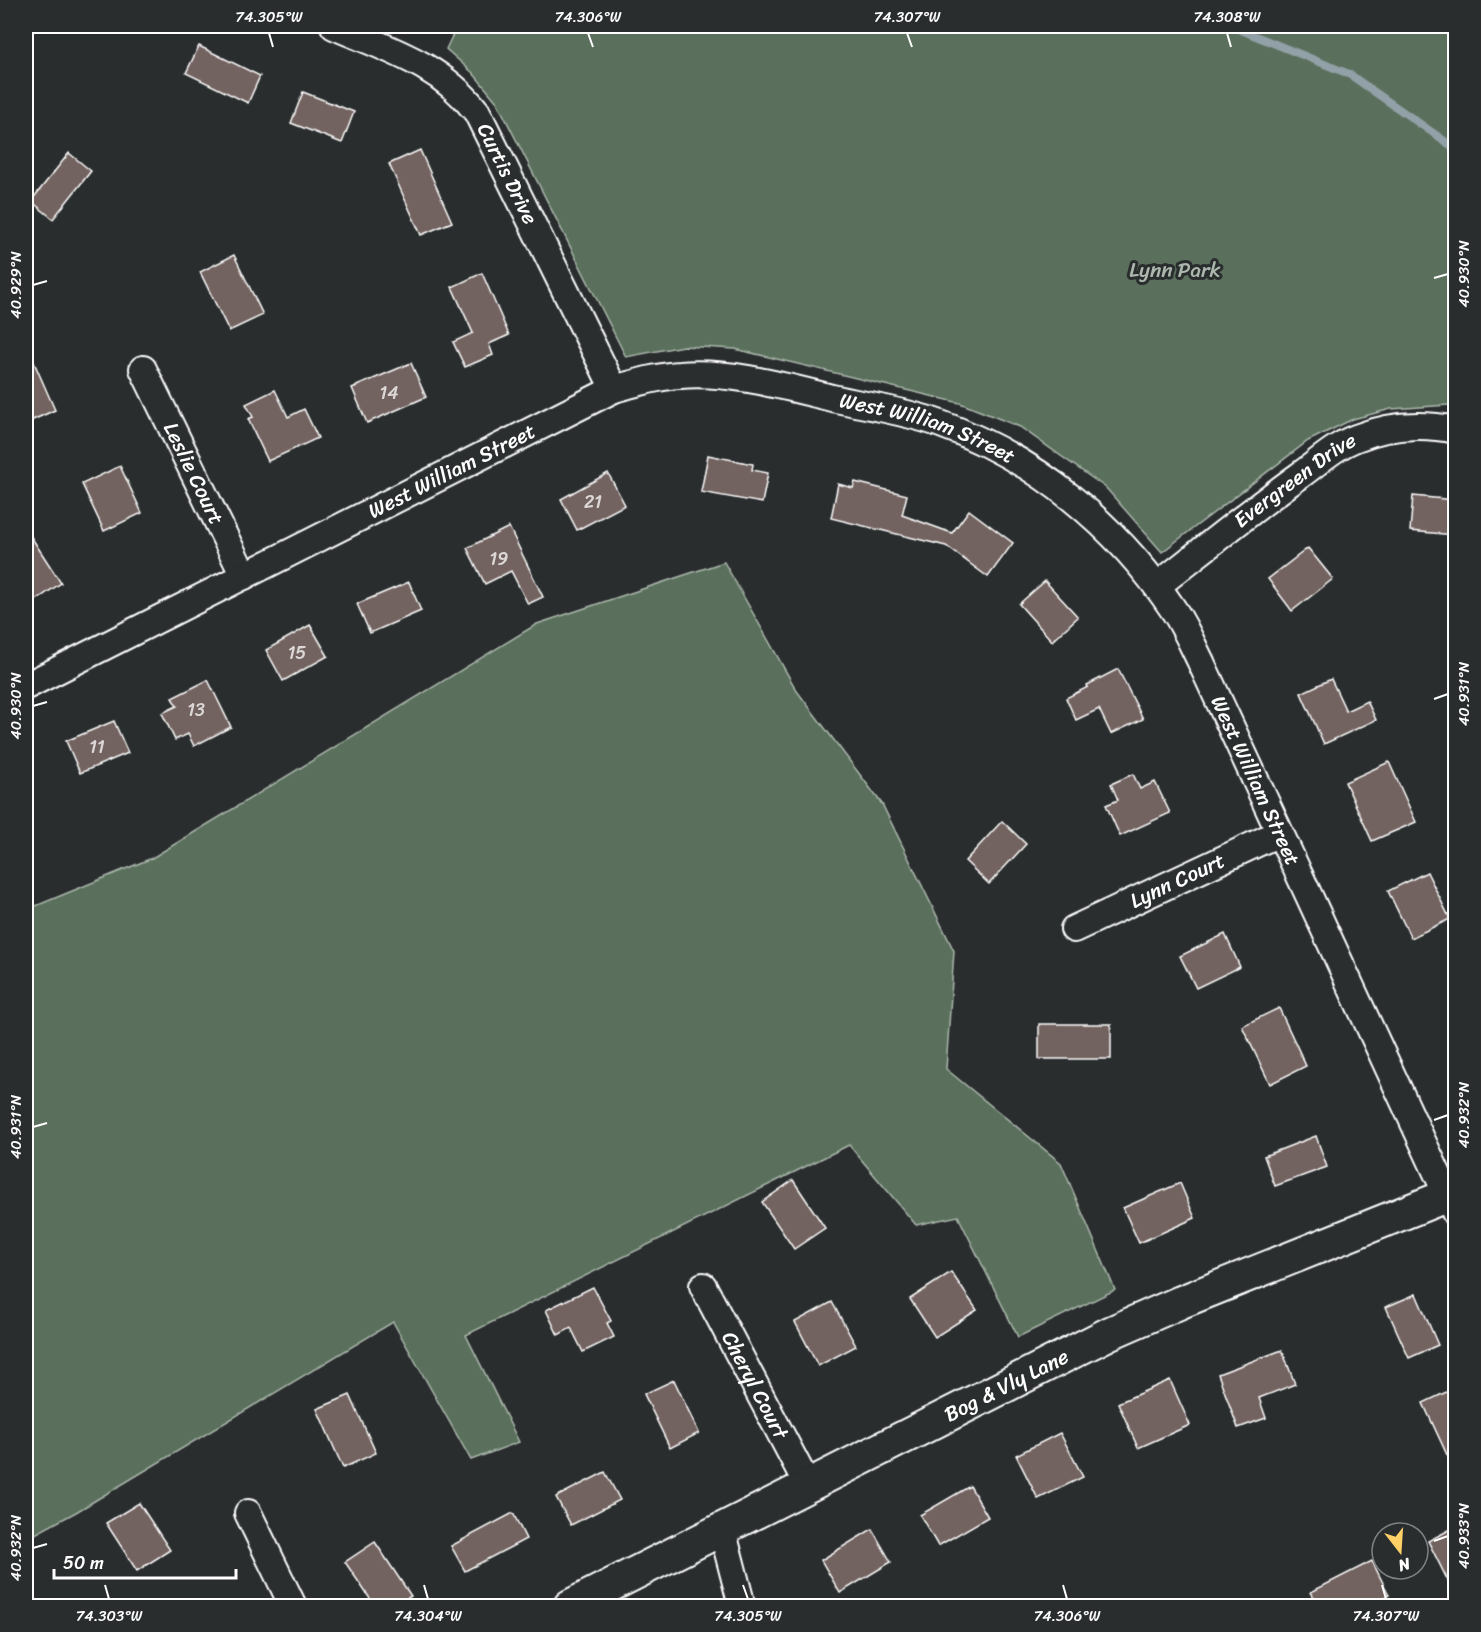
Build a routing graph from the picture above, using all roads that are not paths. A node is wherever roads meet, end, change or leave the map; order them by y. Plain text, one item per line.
1 (334, 26) edge
2 (143, 369) dead end
3 (614, 389) junction
4 (1455, 430) edge
5 (244, 576) junction
6 (1157, 586) junction
7 (26, 686) edge
8 (1279, 832) junction
9 (1074, 929) dead end
10 (1453, 1200) edge
11 (703, 1286) dead end
12 (808, 1486) junction
13 (248, 1513) dead end
14 (723, 1529) junction
15 (293, 1606) edge
16 (570, 1606) edge
17 (742, 1606) edge

1 - 3 street, Curtis Drive
2 - 5 street, Leslie Court
3 - 5 street, West William Street
3 - 6 street, West William Street
4 - 6 street, Evergreen Drive
5 - 7 street, West William Street
6 - 8 street, West William Street
8 - 9 street, Lynn Court
8 - 10 street, West William Street
10 - 12 street, Bog & Vly Lane
11 - 12 street, Cheryl Court
12 - 14 street, Bog & Vly Lane
13 - 15 street
14 - 16 street, Bog & Vly Lane
14 - 17 street

